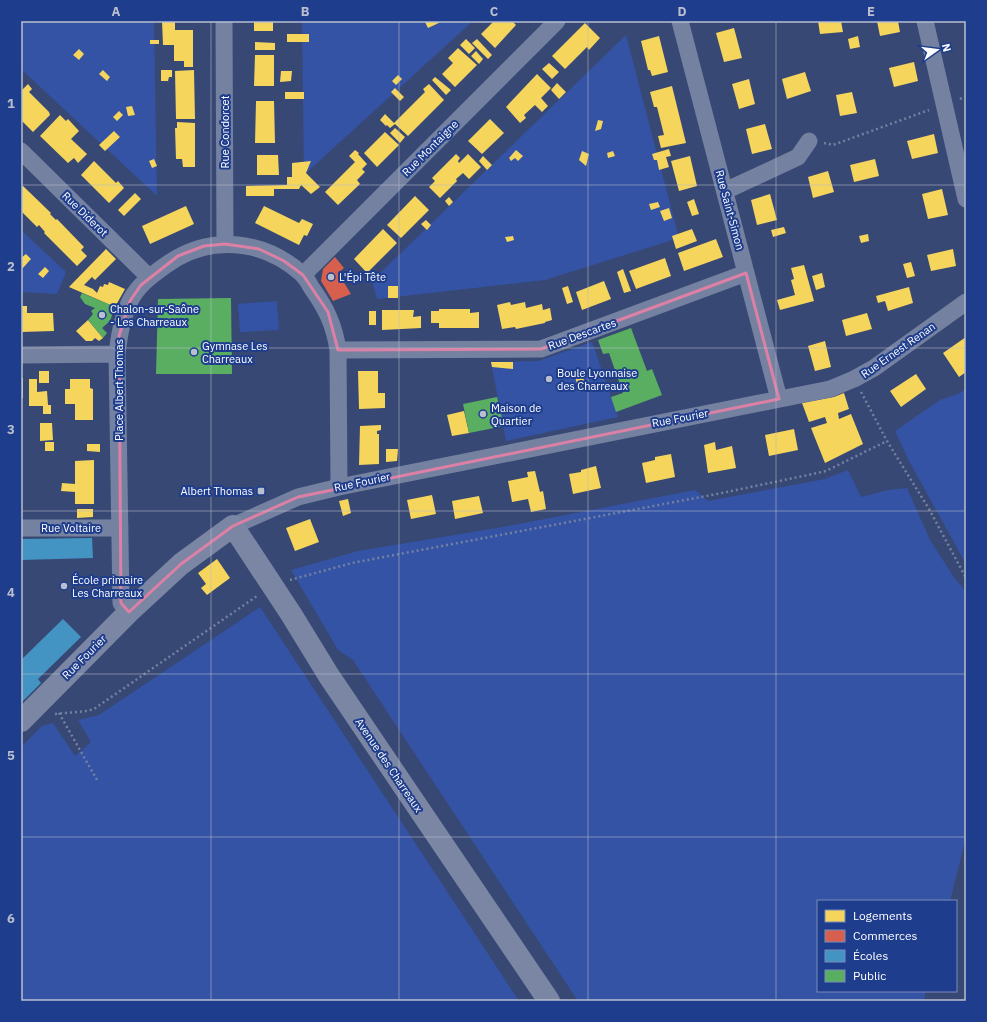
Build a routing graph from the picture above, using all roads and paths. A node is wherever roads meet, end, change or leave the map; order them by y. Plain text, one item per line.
1 (224, 21) edge
2 (557, 21) edge
3 (680, 21) edge
4 (925, 21) edge
5 (966, 96) edge
6 (945, 105) junction
7 (810, 140) joint
8 (21, 151) edge
9 (725, 191) junction
10 (966, 199) edge
11 (225, 244) junction
12 (746, 273) junction
13 (304, 275) junction
14 (149, 277) junction
15 (966, 302) edge
16 (338, 350) junction
17 (117, 354) junction
18 (21, 355) edge
19 (854, 379) junction
20 (779, 399) junction
21 (887, 441) junction
22 (338, 487) junction
23 (233, 526) junction
24 (21, 528) edge
25 (120, 528) junction
26 (966, 578) edge
27 (286, 582) dead end
28 (260, 594) dead end
29 (129, 612) junction
30 (59, 713) junction
31 (49, 715) dead end
32 (21, 720) edge
33 (97, 780) dead end
34 (549, 1001) edge

1 - 11 street, Rue Condorcet
2 - 13 street, Rue Montaigne
3 - 9 street, Rue Saint-Simon
4 - 6 street
5 - 6 path
6 - 7 path
6 - 10 street
7 - 9 street
8 - 14 street, Rue Diderot
9 - 12 street, Rue Saint-Simon
11 - 13 street, Place Albert Thomas
11 - 14 street, Place Albert Thomas
12 - 16 street, Rue Descartes
12 - 20 street, Rue Saint-Simon
13 - 16 street, Place Albert Thomas
14 - 17 street, Place Albert Thomas
15 - 19 street, Rue Ernest Renan
16 - 22 street, Place Albert Thomas
17 - 18 street
17 - 25 street, Place Albert Thomas
19 - 20 street, Rue Ernest Renan
19 - 21 path
20 - 22 street, Rue Fourier
21 - 26 path
21 - 27 path
22 - 23 street, Rue Fourier
23 - 29 main road, Rue Fourier
23 - 34 main road, Avenue des Charreaux
24 - 25 street, Rue Voltaire
25 - 29 street, Place Albert Thomas
28 - 30 path
29 - 32 main road, Rue Fourier
30 - 31 path
30 - 33 path

